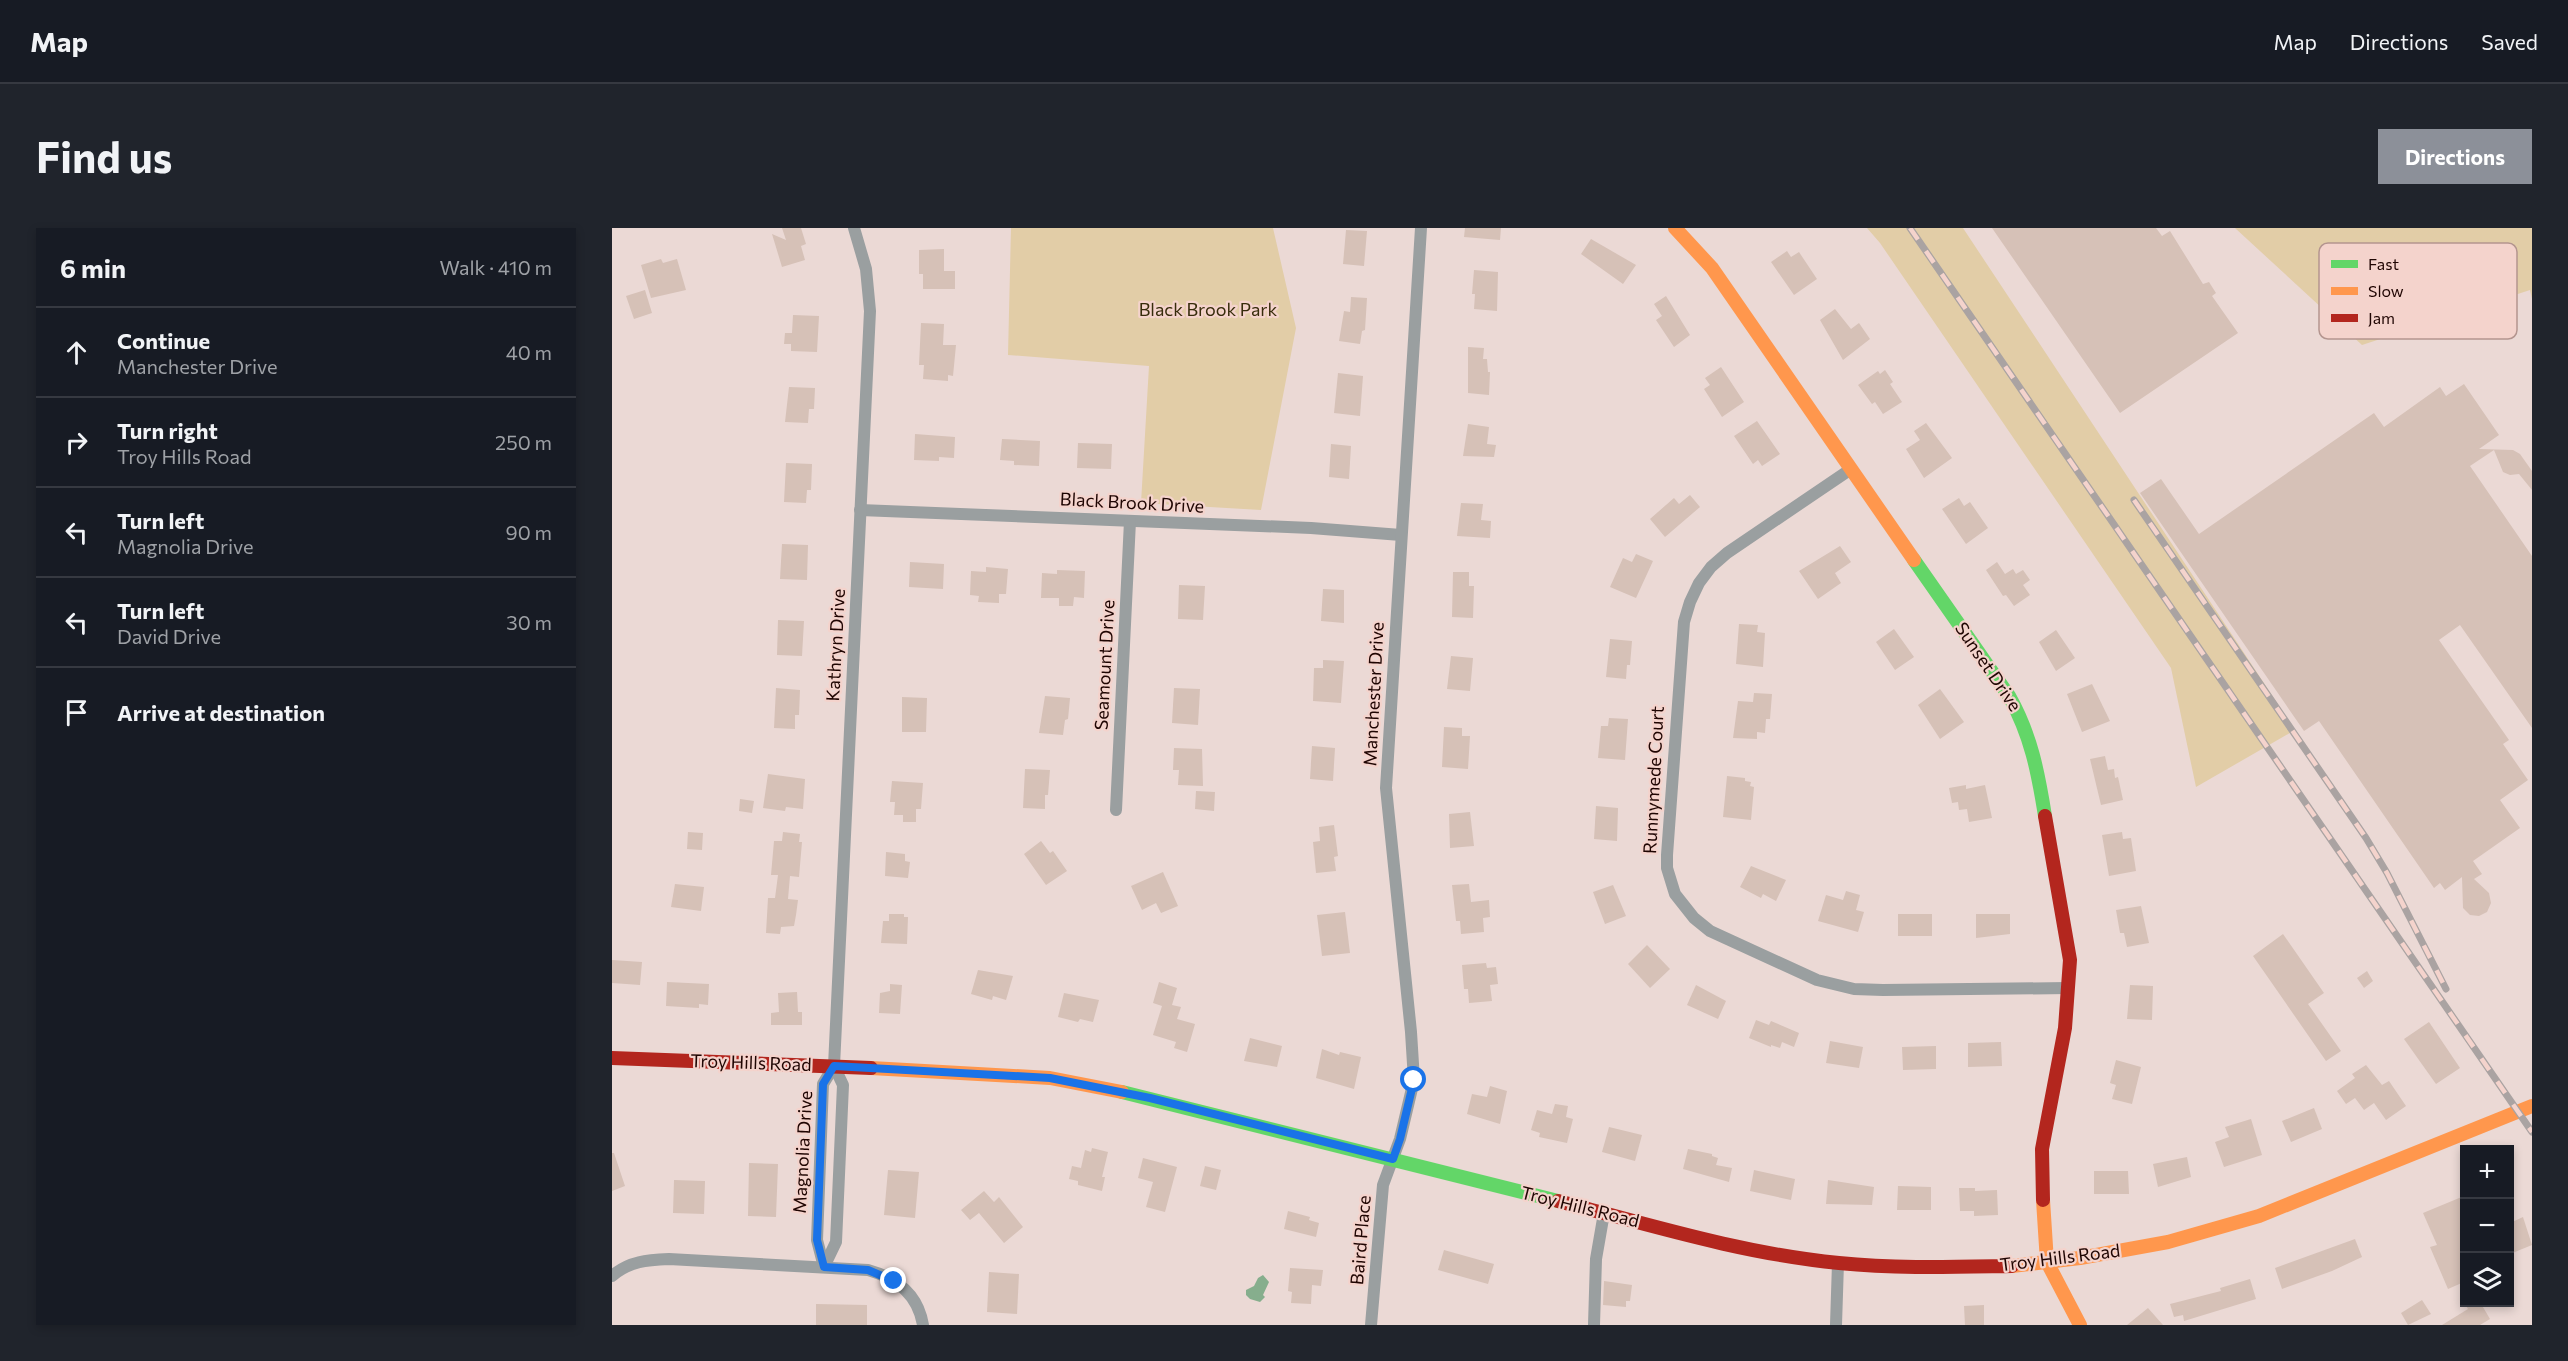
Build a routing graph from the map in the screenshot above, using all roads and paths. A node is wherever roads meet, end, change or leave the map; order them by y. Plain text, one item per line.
1 (854, 228) edge
2 (1421, 228) edge
3 (1675, 228) edge
4 (1851, 469) junction
5 (860, 510) junction
6 (1130, 521) junction
7 (1401, 535) junction
8 (1116, 810) dead end
9 (2068, 988) junction
10 (612, 1058) edge
11 (834, 1066) junction
12 (2532, 1106) edge
13 (1393, 1159) junction
14 (1604, 1213) junction
15 (2047, 1262) junction
16 (1838, 1263) junction
17 (824, 1267) junction
18 (612, 1276) edge
19 (923, 1325) edge
20 (1371, 1325) edge
21 (1594, 1325) edge
22 (1836, 1325) edge
23 (2080, 1325) edge

1 - 5 street, Kathryn Drive
2 - 7 street, Manchester Drive
3 - 4 main road, Sunset Drive
4 - 9 main road, Sunset Drive
4 - 9 street, Runnymede Court
5 - 6 street, Black Brook Drive
5 - 11 street, Kathryn Drive
6 - 7 street, Black Brook Drive
6 - 8 street, Seamount Drive
7 - 13 street, Manchester Drive
9 - 15 main road, Sunset Drive
10 - 11 main road, Troy Hills Road
11 - 13 main road, Troy Hills Road
11 - 17 street, Magnolia Drive
11 - 17 street, Magnolia Drive
12 - 15 main road, Troy Hills Road
13 - 14 main road, Troy Hills Road
13 - 20 street, Baird Place
14 - 16 main road, Troy Hills Road
14 - 21 street
15 - 16 main road, Troy Hills Road
15 - 23 main road
16 - 22 street
17 - 18 street
17 - 19 street

